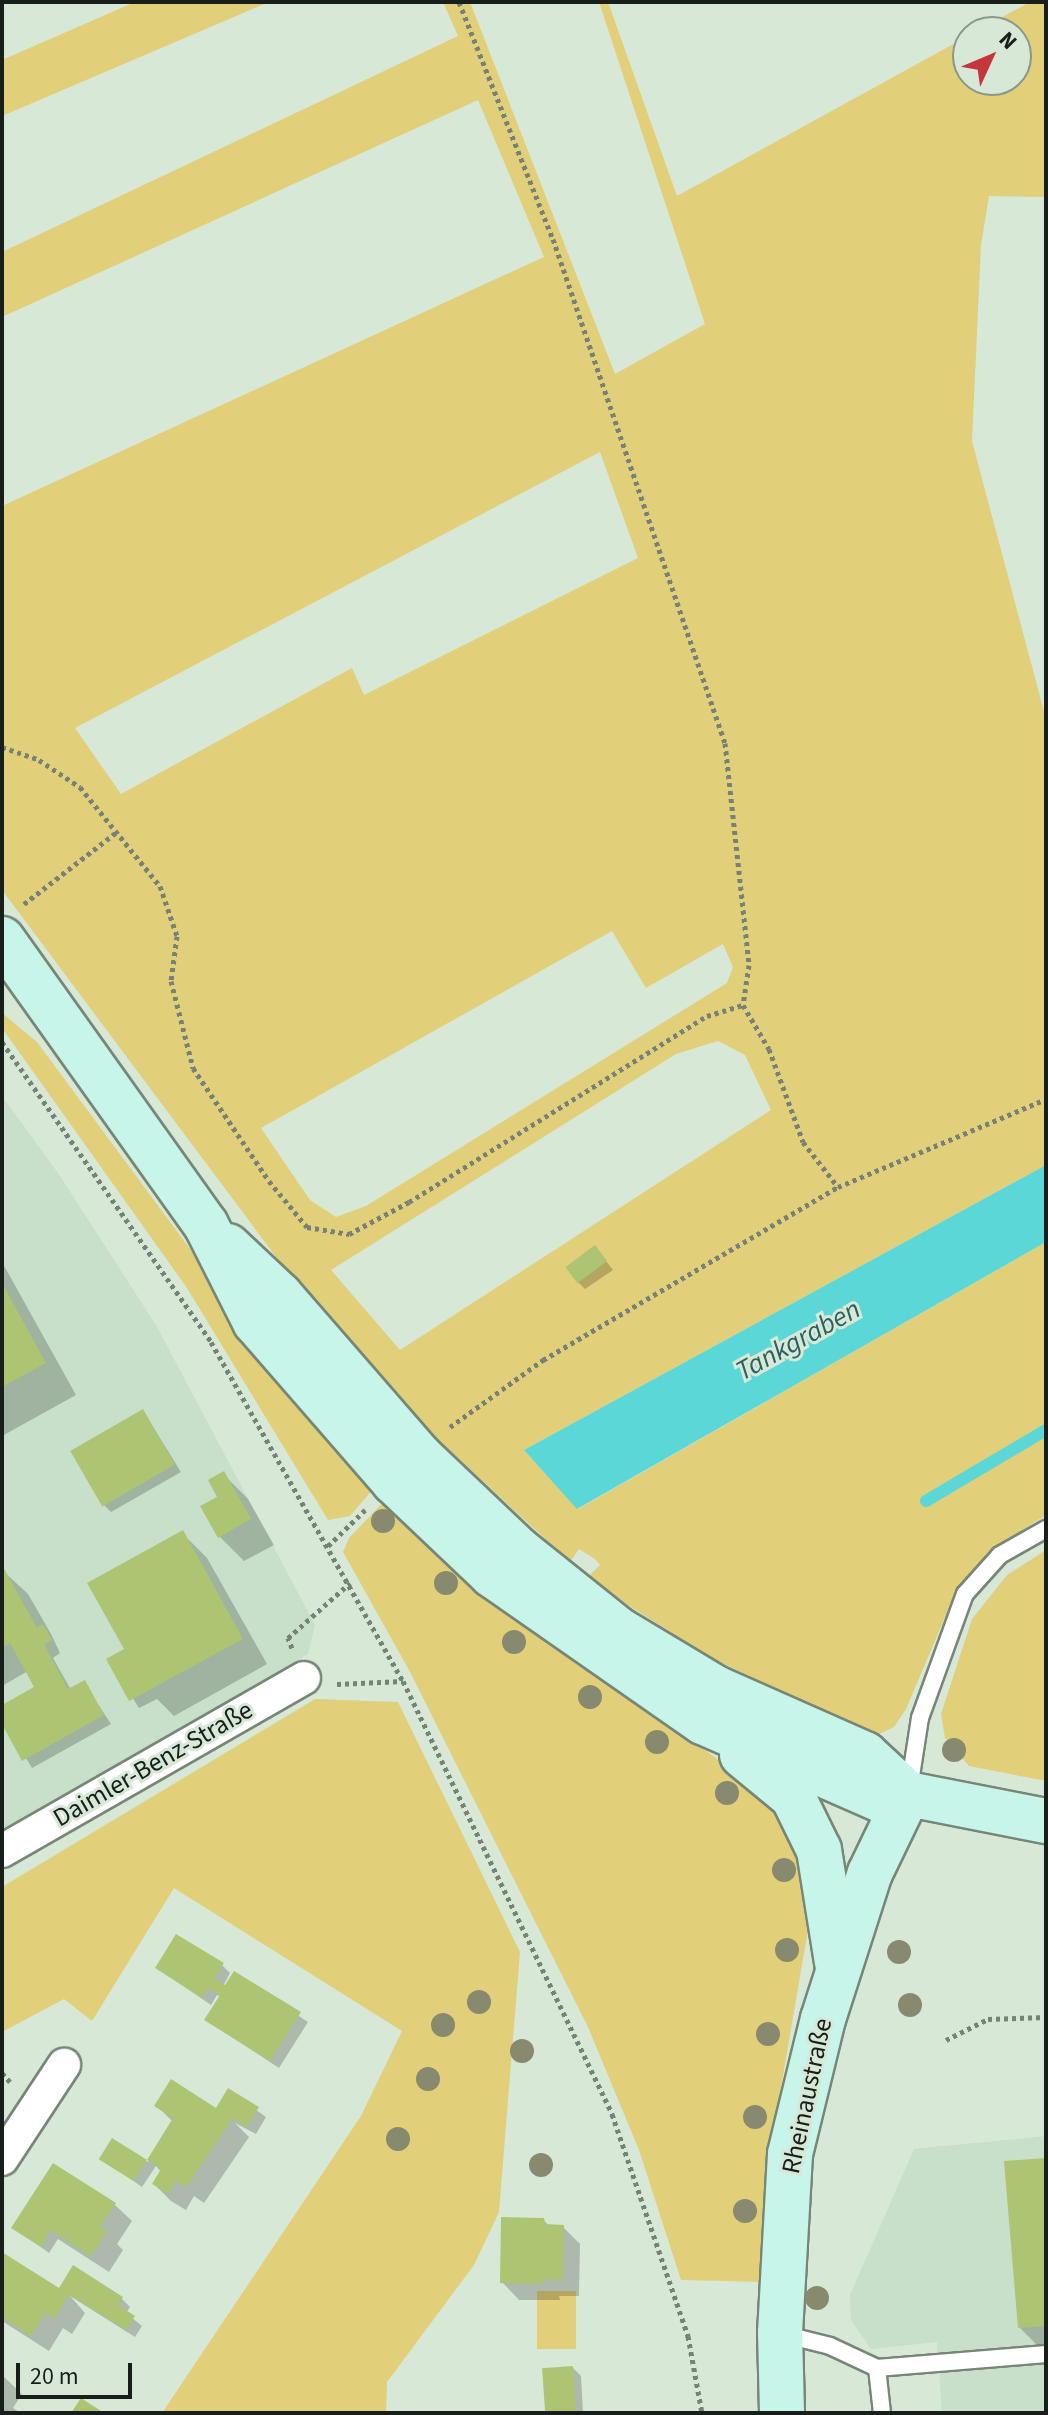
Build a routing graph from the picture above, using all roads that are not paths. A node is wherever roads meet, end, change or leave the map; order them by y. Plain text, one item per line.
1 (8, 926) edge
2 (206, 1225) junction
3 (1046, 1529) edge
4 (304, 1678) road end
5 (703, 1722) junction
6 (908, 1794) junction
7 (1046, 1821) edge
8 (2, 1851) edge
9 (839, 1970) junction
10 (64, 2065) dead end
11 (2, 2159) edge
12 (780, 2333) junction
13 (1046, 2354) edge
14 (877, 2368) junction
15 (782, 2413) edge
16 (882, 2413) edge

1 - 2 main road
2 - 5 main road
2 - 6 main road
3 - 6 lane
4 - 8 street, Daimler-Benz-Straße
5 - 6 main road
5 - 9 main road
6 - 7 main road
6 - 9 main road, Rheinaustraße
9 - 12 main road, Rheinaustraße
10 - 11 street
12 - 14 lane
12 - 15 main road, Rheinaustraße
13 - 14 lane
14 - 16 lane

